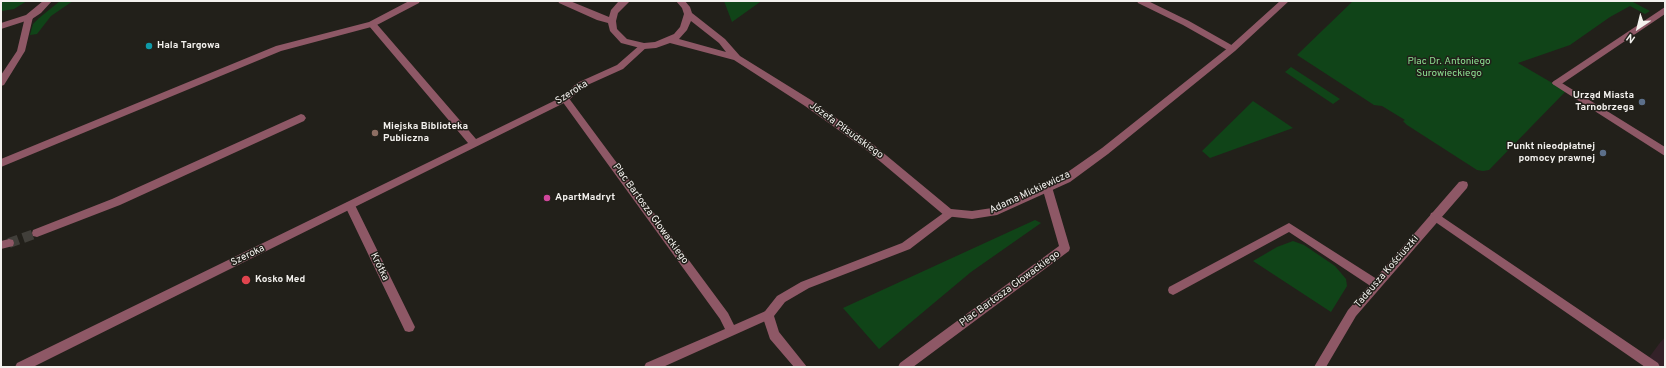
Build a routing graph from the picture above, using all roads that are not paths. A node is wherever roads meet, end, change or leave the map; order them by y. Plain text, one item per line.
1 (416, 1) edge
2 (562, 1) edge
3 (626, 1) edge
4 (680, 1) edge
5 (1141, 1) edge
6 (1285, 1) edge
7 (49, 2) edge
8 (1665, 10) edge
9 (688, 14) junction
10 (29, 17) junction
11 (612, 21) junction
12 (372, 24) junction
13 (1, 26) edge
14 (670, 40) junction
15 (644, 46) junction
16 (1232, 49) junction
17 (737, 58) junction
18 (1, 83) edge
19 (565, 99) junction
20 (301, 118) dead end
21 (474, 144) junction
22 (1665, 152) edge
23 (1, 163) edge
24 (1463, 185) dead end
25 (1047, 187) junction
26 (350, 206) junction
27 (949, 213) junction
28 (1435, 216) junction
29 (37, 233) tunnel mouth
30 (1376, 284) junction
31 (1173, 290) dead end
32 (768, 315) junction
33 (409, 327) dead end
34 (732, 332) junction
35 (21, 367) edge
36 (650, 367) edge
37 (801, 367) edge
38 (904, 367) edge
39 (1320, 367) edge
40 (1654, 367) edge

1 - 12 street
2 - 11 street
3 - 11 street
4 - 9 street
5 - 16 street
6 - 16 street, Adama Mickiewicza
7 - 10 street
8 - 22 street
9 - 14 street
9 - 17 street, Józefa Piłsudskiego
10 - 13 street
10 - 18 street
11 - 15 street
12 - 21 street
12 - 23 street
14 - 15 street
14 - 17 street, Józefa Piłsudskiego
15 - 19 street, Szeroka
16 - 25 street, Adama Mickiewicza
17 - 27 street, Józefa Piłsudskiego
19 - 21 street, Szeroka
19 - 34 street, Plac Bartosza Głowackiego
20 - 29 street
21 - 26 street, Szeroka
24 - 28 street, Tadeusza Kościuszki
25 - 27 street, Adama Mickiewicza
25 - 38 street, Plac Bartosza Głowackiego
26 - 33 street, Krótka
26 - 35 street, Szeroka
27 - 32 street
28 - 30 street, Tadeusza Kościuszki
28 - 40 street
30 - 31 street
30 - 39 street, Tadeusza Kościuszki
32 - 34 street
32 - 37 street
34 - 36 street

